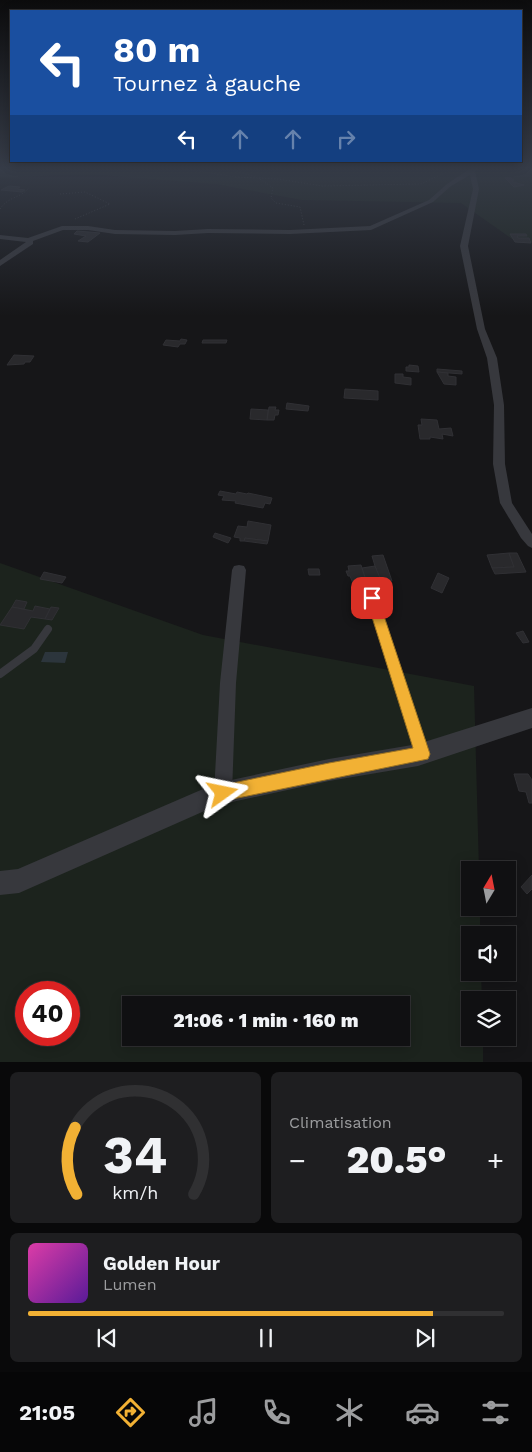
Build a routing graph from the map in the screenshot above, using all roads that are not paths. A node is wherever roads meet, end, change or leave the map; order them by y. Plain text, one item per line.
1 (396, 218) edge
2 (470, 218) edge
3 (0, 237) edge
4 (29, 240) junction
5 (0, 264) edge
6 (532, 543) edge
7 (239, 570) dead end
8 (372, 598) dead end
9 (48, 629) dead end
10 (0, 674) edge
11 (532, 718) edge
12 (422, 754) junction
13 (223, 793) junction
14 (0, 883) edge

1 - 4 street
2 - 6 street
3 - 4 street
4 - 5 street
7 - 13 street
8 - 12 lane
9 - 10 lane
11 - 12 street
12 - 13 street
13 - 14 street

